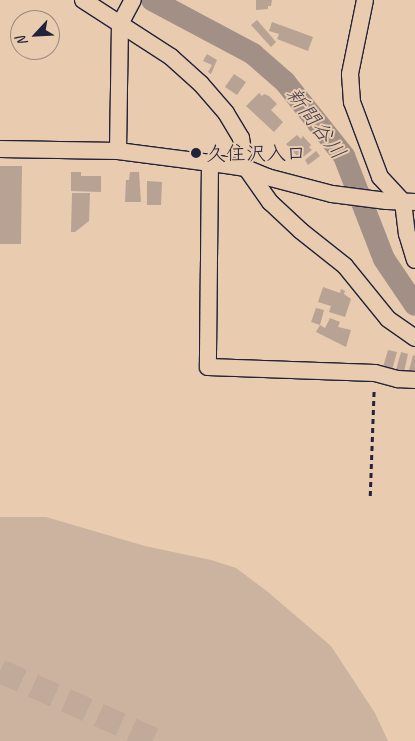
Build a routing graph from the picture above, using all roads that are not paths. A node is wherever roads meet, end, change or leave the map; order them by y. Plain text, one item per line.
1 (83, 0) edge
2 (133, 0) edge
3 (365, 0) edge
4 (120, 24) junction
5 (0, 149) edge
6 (118, 151) junction
7 (210, 163) junction
8 (246, 168) junction
9 (402, 202) edge
10 (415, 260) edge
11 (415, 338) edge
12 (415, 380) edge

1 - 4 street
2 - 4 street
3 - 9 street
4 - 6 street
4 - 8 street
5 - 6 street
6 - 7 street
7 - 8 street
7 - 12 street
8 - 9 street
8 - 11 street
9 - 10 street

